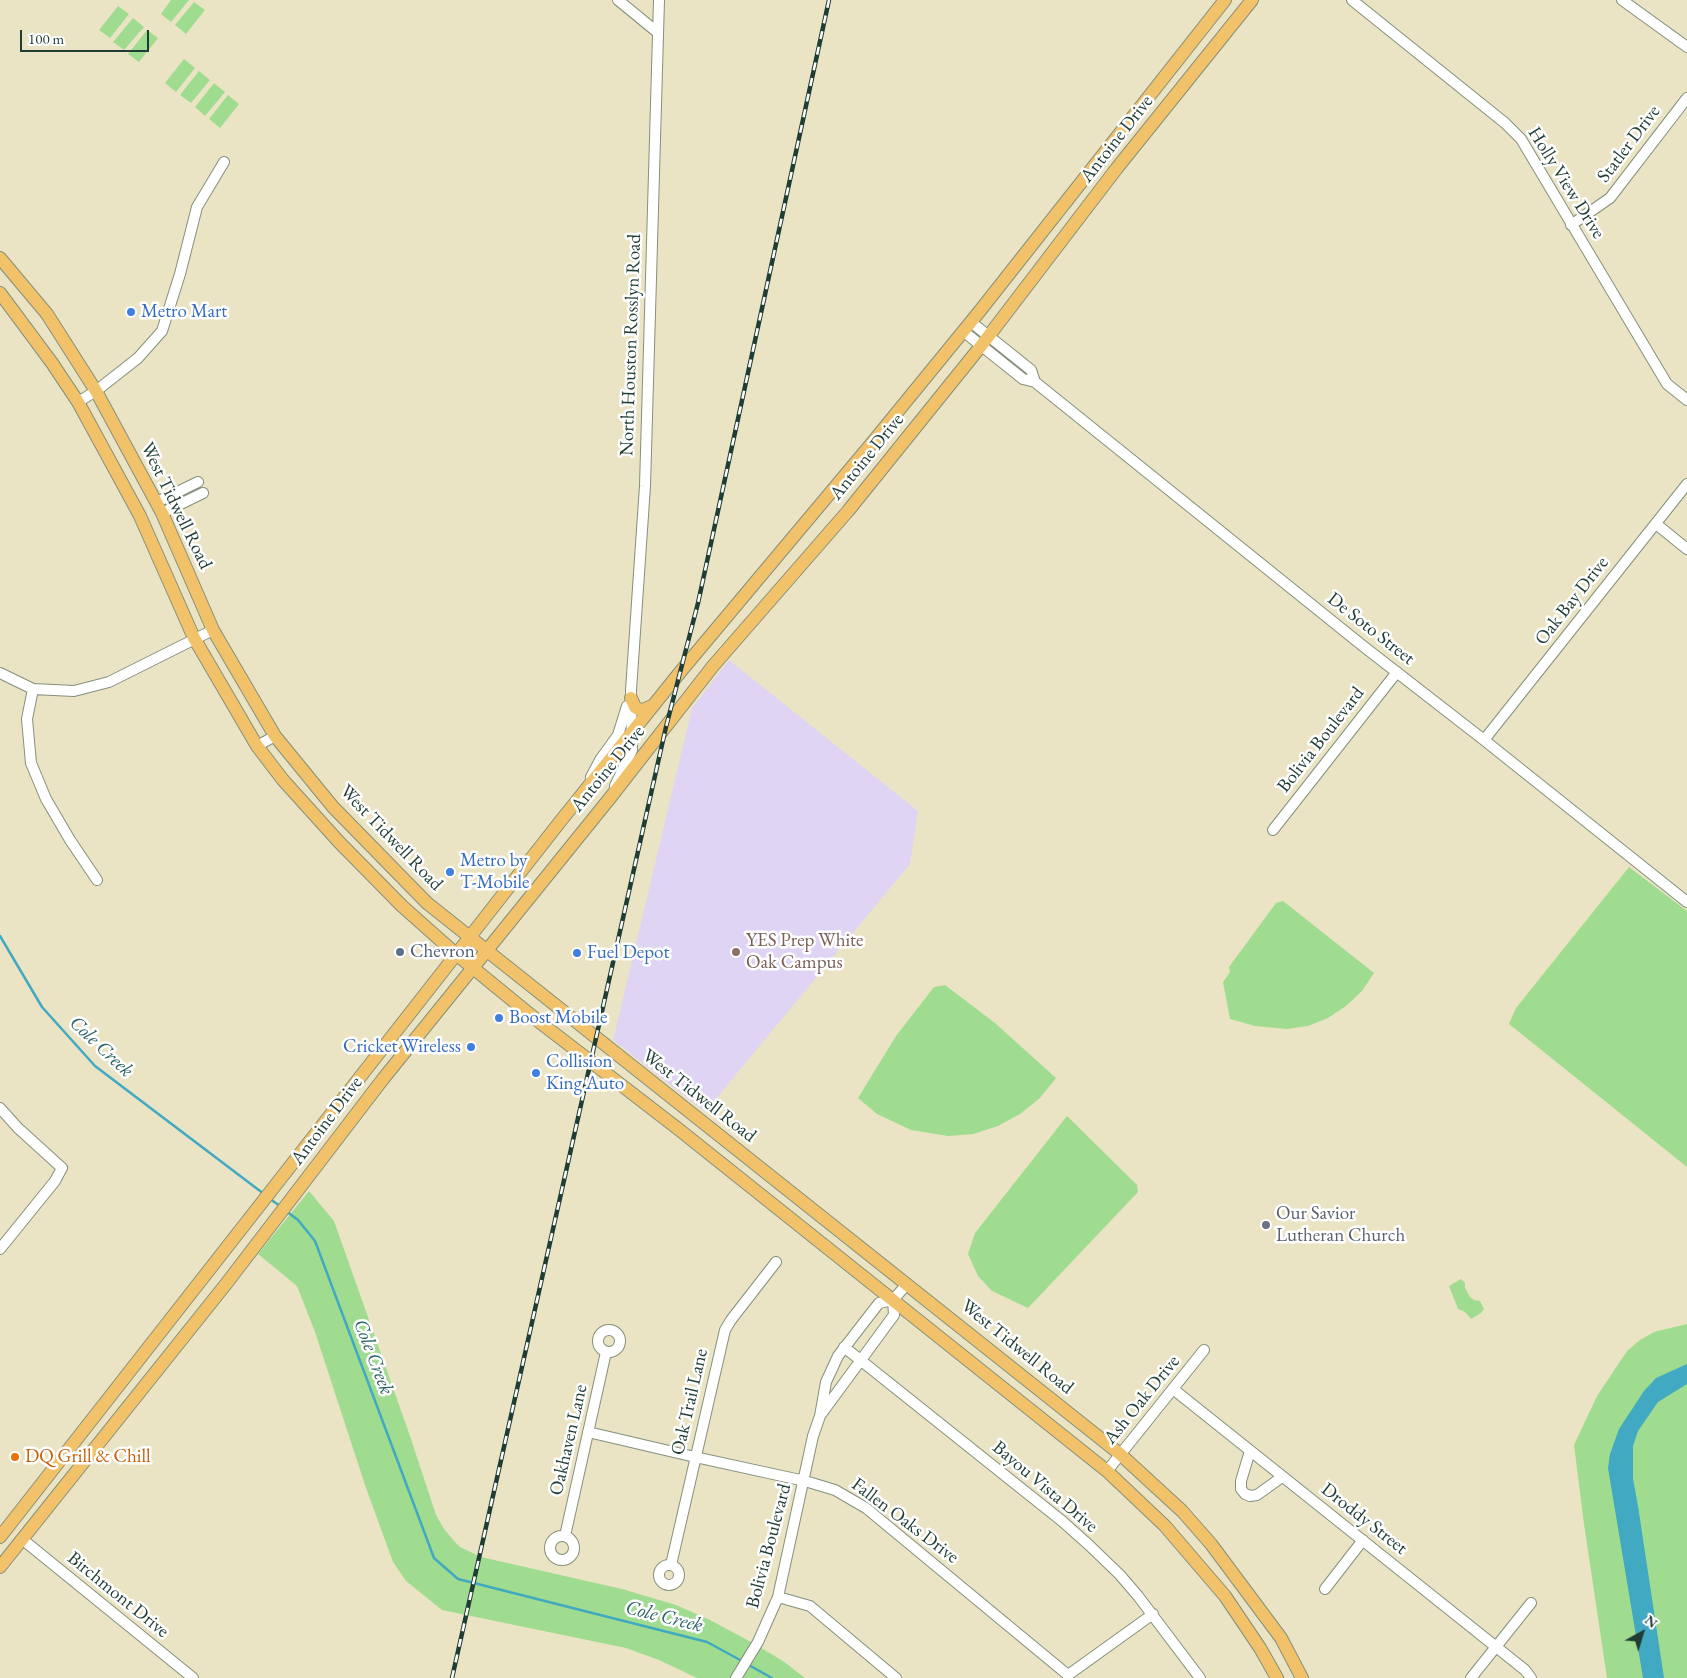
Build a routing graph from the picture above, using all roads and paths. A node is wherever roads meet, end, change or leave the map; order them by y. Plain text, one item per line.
1 (618, 0) edge
2 (659, 0) edge
3 (1225, 0) edge
4 (1252, 0) edge
5 (1352, 0) edge
6 (1622, 0) edge
7 (657, 32) junction
8 (1687, 47) edge
9 (1687, 98) edge
10 (224, 162) dead end
11 (1571, 225) junction
12 (0, 258) edge
13 (0, 293) edge
14 (967, 327) junction
15 (985, 341) junction
16 (96, 391) junction
17 (1687, 400) edge
18 (78, 402) junction
19 (198, 482) dead end
20 (1687, 484) edge
21 (203, 493) dead end
22 (160, 508) junction
23 (140, 516) junction
24 (1656, 524) junction
25 (1687, 549) edge
26 (213, 630) junction
27 (194, 638) junction
28 (1397, 672) junction
29 (0, 673) edge
30 (33, 689) junction
31 (631, 694) junction
32 (654, 704) junction
33 (632, 733) junction
34 (275, 736) junction
35 (1484, 740) junction
36 (257, 746) junction
37 (579, 798) junction
38 (610, 798) junction
39 (559, 823) junction
40 (1273, 830) dead end
41 (576, 839) junction
42 (97, 880) dead end
43 (1687, 902) edge
44 (470, 938) junction
45 (486, 951) junction
46 (456, 954) junction
47 (472, 968) junction
48 (577, 1023) junction
49 (564, 1040) junction
50 (0, 1108) edge
51 (690, 1112) junction
52 (677, 1128) junction
53 (788, 1190) junction
54 (775, 1206) junction
55 (0, 1249) edge
56 (776, 1262) dead end
57 (906, 1284) junction
58 (893, 1300) junction
59 (170, 1319) junction
60 (187, 1333) junction
61 (844, 1347) junction
62 (1204, 1350) dead end
63 (606, 1352) dead end
64 (860, 1359) junction
65 (1027, 1379) junction
66 (1172, 1389) junction
67 (1013, 1395) junction
68 (98, 1413) junction
69 (820, 1416) junction
70 (114, 1426) junction
71 (588, 1432) junction
72 (1250, 1451) junction
73 (1120, 1454) junction
74 (695, 1457) junction
75 (1107, 1471) junction
76 (1282, 1477) junction
77 (804, 1481) junction
78 (4, 1532) edge
79 (565, 1536) dead end
80 (22, 1539) junction
81 (1362, 1540) junction
82 (672, 1565) dead end
83 (0, 1567) edge
84 (1242, 1583) junction
85 (1325, 1589) dead end
86 (1225, 1596) junction
87 (778, 1597) junction
88 (1530, 1603) dead end
89 (1152, 1614) junction
90 (1495, 1646) junction
91 (192, 1678) edge
92 (736, 1678) edge
93 (896, 1678) edge
94 (1200, 1678) edge
95 (1277, 1678) edge
96 (1302, 1678) edge
97 (1471, 1678) edge
98 (1531, 1678) edge

1 - 7 street
2 - 7 street, North Houston Rosslyn Road
3 - 14 main road, Antoine Drive
4 - 15 main road, Antoine Drive
5 - 11 street, Holly View Drive
6 - 8 street
7 - 31 street, North Houston Rosslyn Road
9 - 11 street, Statler Drive
10 - 16 street
11 - 17 street, Holly View Drive
12 - 16 main road, West Tidwell Road
13 - 18 main road, West Tidwell Road
14 - 15 street, De Soto Street
14 - 32 main road, Antoine Drive
15 - 28 street, De Soto Street
15 - 38 main road, Antoine Drive
16 - 18 street
16 - 22 main road, West Tidwell Road
18 - 23 main road, West Tidwell Road
19 - 22 street
20 - 24 street, Oak Bay Drive
21 - 22 street
22 - 23 main road
22 - 26 main road, West Tidwell Road
23 - 27 main road, West Tidwell Road
24 - 25 street
24 - 35 street, Oak Bay Drive
26 - 27 street
26 - 34 main road, West Tidwell Road
27 - 30 street
27 - 36 main road, West Tidwell Road
28 - 35 street, De Soto Street
28 - 40 street, Bolivia Boulevard
29 - 30 street
30 - 42 street
31 - 32 main road
31 - 33 street, North Houston Rosslyn Road
31 - 37 street, North Houston Rosslyn Road
32 - 33 main road, Antoine Drive
33 - 37 main road, Antoine Drive
33 - 38 street, North Houston Rosslyn Road
34 - 36 street
34 - 44 main road, West Tidwell Road
35 - 43 street, De Soto Street
36 - 46 main road, West Tidwell Road
37 - 39 main road, Antoine Drive
38 - 41 main road, Antoine Drive
39 - 41 main road
39 - 44 main road, Antoine Drive
41 - 45 main road, Antoine Drive
44 - 45 main road, West Tidwell Road
44 - 46 main road, Antoine Drive
45 - 47 main road, Antoine Drive
45 - 48 main road, West Tidwell Road
46 - 47 main road, West Tidwell Road
46 - 59 main road, Antoine Drive
47 - 49 main road, West Tidwell Road
47 - 60 main road, Antoine Drive
48 - 49 main road
48 - 51 main road, West Tidwell Road
49 - 52 main road, West Tidwell Road
50 - 55 street
51 - 52 main road
51 - 53 main road, West Tidwell Road
52 - 54 main road, West Tidwell Road
53 - 54 main road
53 - 57 main road, West Tidwell Road
54 - 58 main road, West Tidwell Road
56 - 74 street, Oak Trail Lane
57 - 58 street, Bolivia Boulevard
57 - 65 main road, West Tidwell Road
58 - 61 street, Bolivia Boulevard
58 - 64 street, Bolivia Boulevard
58 - 67 main road, West Tidwell Road
59 - 60 main road
59 - 68 main road, Antoine Drive
60 - 70 main road, Antoine Drive
61 - 64 street, Bayou Vista Drive
61 - 69 street, Bolivia Boulevard
62 - 66 street, Ash Oak Drive
63 - 71 street, Oakhaven Lane
64 - 69 street, Bolivia Boulevard
64 - 89 street, Bayou Vista Drive
65 - 67 main road
65 - 73 main road, West Tidwell Road
66 - 72 street, Droddy Street
66 - 73 street, Ash Oak Drive
67 - 75 main road, West Tidwell Road
68 - 70 main road
68 - 78 main road, Antoine Drive
69 - 77 street, Bolivia Boulevard
70 - 80 main road, Antoine Drive
71 - 74 street, Fallen Oaks Drive
71 - 79 street, Oakhaven Lane
72 - 76 street, Droddy Street
72 - 76 street
73 - 75 street, Ash Oak Drive
73 - 84 main road, West Tidwell Road
74 - 77 street, Fallen Oaks Drive
74 - 82 street, Oak Trail Lane
75 - 86 main road, West Tidwell Road
76 - 81 street, Droddy Street
77 - 87 street, Bolivia Boulevard
77 - 89 street, Fallen Oaks Drive
78 - 80 main road
80 - 83 main road, Antoine Drive
80 - 91 street, Birchmont Drive
81 - 85 street
81 - 90 street, Droddy Street
84 - 86 main road
84 - 96 main road, West Tidwell Road
86 - 95 main road, West Tidwell Road
87 - 92 street, Bolivia Boulevard
87 - 93 street
88 - 90 street
89 - 94 street, Bayou Vista Drive
90 - 97 street
90 - 98 street, Droddy Street

